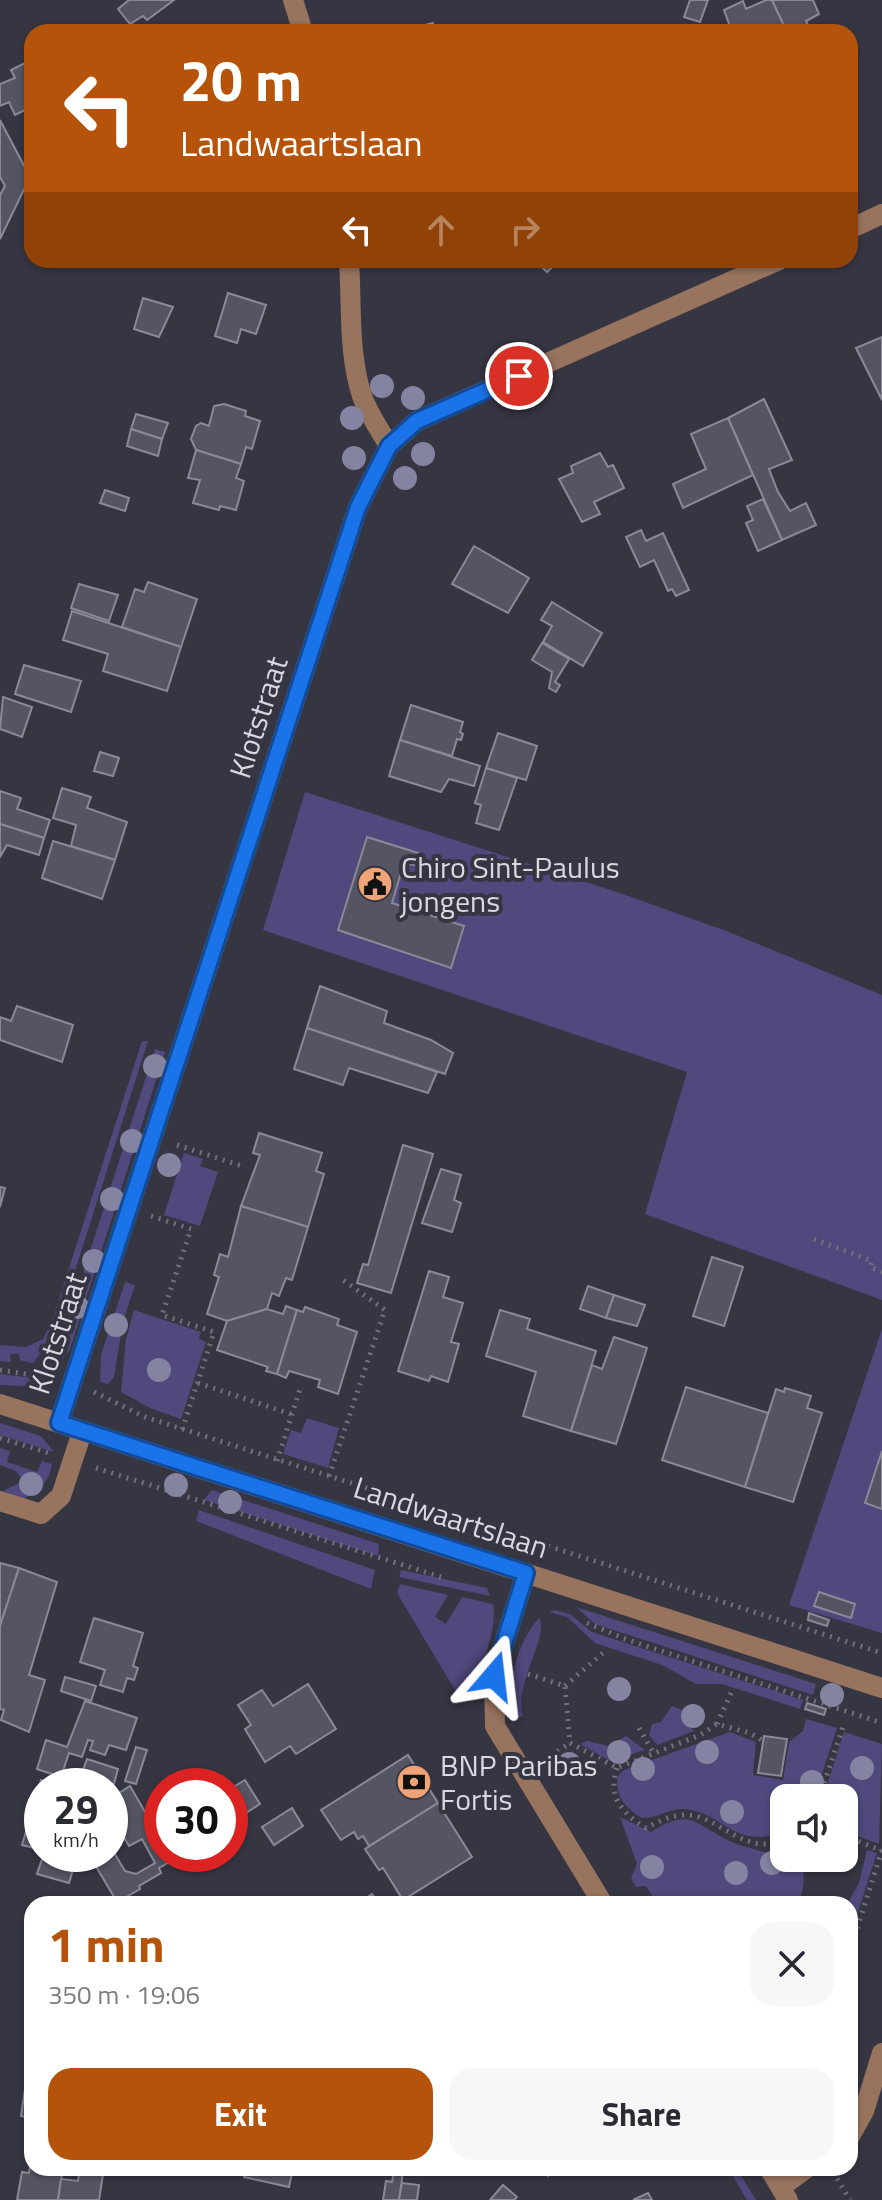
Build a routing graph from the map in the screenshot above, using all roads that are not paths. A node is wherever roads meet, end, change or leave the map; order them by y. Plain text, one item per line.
1 (293, 0) edge
2 (300, 24) edge
3 (882, 214) edge
4 (858, 225) edge
5 (349, 268) edge
6 (761, 268) edge
7 (389, 446) junction
8 (0, 1404) edge
9 (59, 1423) junction
10 (82, 1432) junction
11 (0, 1501) edge
12 (526, 1573) junction
13 (882, 1688) edge
14 (598, 1896) edge
15 (882, 2053) edge
16 (858, 2122) edge
17 (800, 2176) edge
18 (784, 2193) edge

1 - 2 street
3 - 4 street
5 - 7 street
6 - 7 street, Klotstraat
7 - 9 street, Klotstraat
8 - 9 street, Landwaartslaan
9 - 10 street, Landwaartslaan
10 - 11 street
10 - 12 street, Landwaartslaan
12 - 13 street, Landwaartslaan
12 - 14 street
15 - 16 street
17 - 18 street

